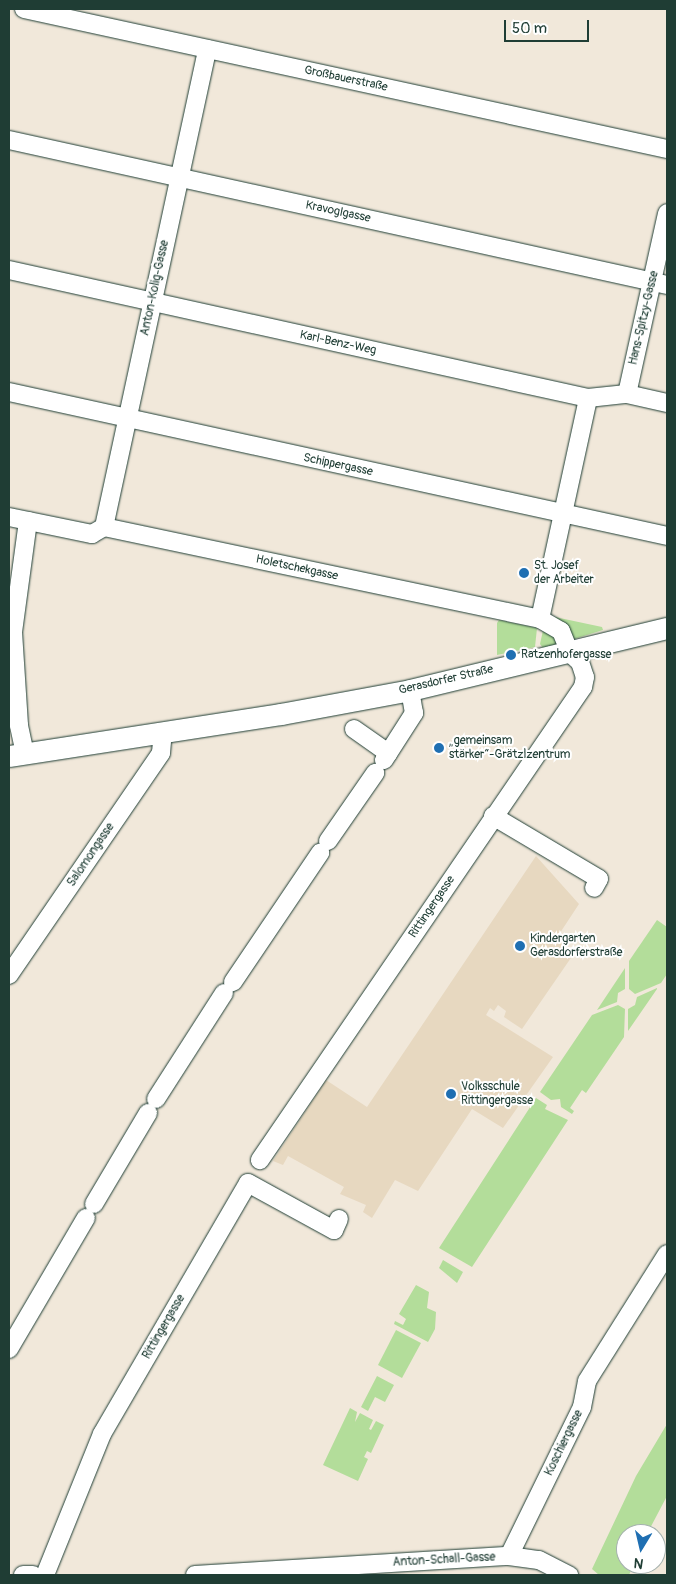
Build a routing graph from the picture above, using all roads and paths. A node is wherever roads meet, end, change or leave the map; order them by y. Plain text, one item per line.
1 (24, 9) edge
2 (207, 49) junction
3 (9, 140) edge
4 (667, 148) edge
5 (179, 177) junction
6 (667, 213) edge
7 (9, 270) edge
8 (660, 283) edge
9 (152, 302) junction
10 (9, 392) edge
11 (627, 394) junction
12 (588, 398) junction
13 (667, 403) edge
14 (127, 419) junction
15 (563, 513) junction
16 (9, 517) edge
17 (28, 521) junction
18 (104, 527) junction
19 (667, 536) edge
20 (540, 619) junction
21 (667, 628) edge
22 (11, 632) edge
23 (667, 642) edge
24 (575, 657) junction
25 (410, 694) junction
26 (354, 729) dead end
27 (163, 732) junction
28 (17, 755) edge
29 (382, 762) junction
30 (493, 816) junction
31 (594, 888) dead end
32 (9, 975) edge
33 (260, 1160) dead end
34 (340, 1219) dead end
35 (667, 1254) edge
36 (9, 1349) edge
37 (509, 1556) junction
38 (23, 1575) edge
39 (33, 1575) edge
40 (45, 1575) edge
41 (195, 1575) edge
42 (569, 1575) edge

1 - 2 street, Großbauerstraße
2 - 4 street, Großbauerstraße
2 - 5 street, Anton-Kolig-Gasse
3 - 5 street, Kravoglgasse
5 - 8 street, Kravoglgasse
5 - 9 street, Anton-Kolig-Gasse
6 - 8 street, Hans-Spitzy-Gasse
7 - 9 street, Karl-Benz-Weg
8 - 11 street, Hans-Spitzy-Gasse
9 - 12 street, Karl-Benz-Weg
9 - 14 street, Anton-Kolig-Gasse
10 - 14 street, Schippergasse
11 - 12 street, Karl-Benz-Weg
11 - 13 street, Karl-Benz-Weg
12 - 15 street
14 - 15 street, Schippergasse
14 - 18 street, Anton-Kolig-Gasse
15 - 19 street, Schippergasse
15 - 20 street
16 - 17 street, Holetschekgasse
17 - 18 street, Holetschekgasse
17 - 22 street
18 - 20 street, Holetschekgasse
20 - 24 street, Holetschekgasse
21 - 24 main road, Gerasdorfer Straße
22 - 28 street
23 - 24 main road, Gerasdorfer Straße
24 - 25 main road, Gerasdorfer Straße
24 - 30 street, Rittingergasse
25 - 27 main road, Gerasdorfer Straße
25 - 29 street
26 - 29 street
27 - 28 main road, Gerasdorfer Straße
27 - 32 street, Salomongasse
29 - 36 street
30 - 31 street
30 - 33 street, Rittingergasse
34 - 40 street, Rittingergasse
35 - 37 street, Koschiergasse
37 - 41 street, Anton-Schall-Gasse
37 - 42 street, Anton-Schall-Gasse
38 - 39 street

